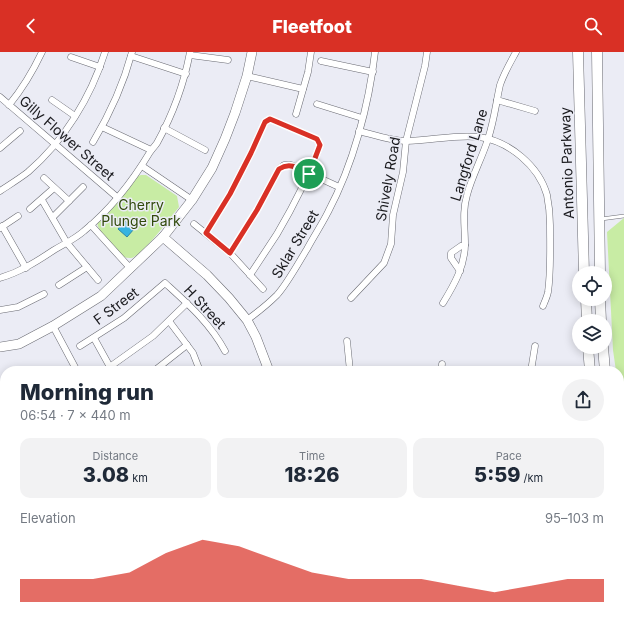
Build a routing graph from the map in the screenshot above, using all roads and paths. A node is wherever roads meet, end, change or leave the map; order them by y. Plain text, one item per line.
1 (42, 52) edge
2 (104, 52) edge
3 (252, 52) edge
4 (311, 52) edge
5 (375, 52) edge
6 (427, 52) edge
7 (516, 52) edge
8 (578, 52) edge
9 (597, 52) edge
10 (190, 53) edge
11 (132, 54) edge
12 (71, 57) dead end
13 (228, 60) dead end
14 (321, 62) dead end
15 (100, 68) junction
16 (373, 72) junction
17 (186, 74) junction
18 (247, 76) junction
19 (303, 89) junction
20 (0, 97) edge
21 (52, 100) dead end
22 (497, 100) junction
23 (317, 104) dead end
24 (9, 105) junction
25 (535, 111) dead end
26 (296, 114) dead end
27 (75, 116) junction
28 (362, 118) junction
29 (102, 127) junction
30 (164, 128) junction
31 (20, 131) dead end
32 (359, 131) junction
33 (488, 139) junction
34 (406, 141) junction
35 (93, 142) dead end
36 (54, 144) junction
37 (1, 145) edge
38 (151, 150) junction
39 (205, 150) dead end
40 (142, 166) junction
41 (309, 174) junction
42 (44, 178) dead end
43 (83, 187) dead end
44 (339, 187) junction
45 (54, 188) junction
46 (0, 191) edge
47 (118, 198) junction
48 (42, 200) junction
49 (192, 200) junction
50 (69, 201) junction
51 (30, 209) dead end
52 (18, 216) dead end
53 (624, 216) edge
54 (53, 217) junction
55 (599, 219) junction
56 (194, 224) dead end
57 (91, 225) junction
58 (1, 227) edge
59 (206, 233) junction
60 (163, 237) junction
61 (66, 243) junction
62 (465, 245) junction
63 (230, 253) junction
64 (584, 266) edge
65 (600, 266) edge
66 (88, 267) junction
67 (26, 268) junction
68 (131, 270) junction
69 (460, 271) junction
70 (250, 275) junction
71 (0, 278) edge
72 (98, 280) dead end
73 (165, 283) joint
74 (59, 285) dead end
75 (263, 289) dead end
76 (44, 294) dead end
77 (352, 298) dead end
78 (187, 303) junction
79 (443, 303) dead end
80 (543, 306) dead end
81 (0, 310) edge
82 (247, 320) junction
83 (169, 321) junction
84 (53, 326) junction
85 (94, 338) junction
86 (347, 341) dead end
87 (187, 345) junction
88 (80, 346) dead end
89 (535, 346) dead end
90 (0, 347) edge
91 (225, 351) dead end
92 (589, 354) edge
93 (604, 354) edge
94 (73, 366) edge
95 (109, 366) edge
96 (111, 366) edge
97 (160, 366) edge
98 (198, 366) edge
99 (267, 366) edge
100 (350, 366) edge
101 (532, 366) edge
102 (590, 366) edge
103 (605, 366) edge

1 - 24 street
2 - 15 street
3 - 18 street
4 - 19 street
5 - 16 street, Sklar Street
6 - 34 street, Shively Road
7 - 22 street, Langford Lane
8 - 64 main road, Antonio Parkway
9 - 55 main road
10 - 13 street
10 - 17 street
11 - 17 street
11 - 29 street
12 - 15 street
14 - 16 street
15 - 27 street
16 - 28 street, Sklar Street
17 - 30 street
18 - 19 street
18 - 49 street
19 - 26 street
20 - 24 street, Gilly Flower Street
21 - 27 street
22 - 25 street
22 - 33 street, Langford Lane
23 - 28 street
24 - 36 street, Gilly Flower Street
27 - 36 street
28 - 32 street, Sklar Street
29 - 35 street
29 - 38 street
30 - 38 street
30 - 39 street
31 - 37 street
32 - 34 street
32 - 44 street, Sklar Street
33 - 34 street
33 - 62 street, Langford Lane
33 - 80 street
34 - 77 street, Shively Road
36 - 46 street
36 - 47 street, Gilly Flower Street
38 - 40 street
40 - 47 street
40 - 49 street
41 - 44 street
41 - 59 street
41 - 63 street
41 - 70 street
42 - 45 street
43 - 50 street
44 - 82 street, Sklar Street
45 - 48 street
45 - 50 street
47 - 57 street
48 - 51 street
48 - 54 street
49 - 60 street
50 - 54 street
52 - 58 street
53 - 55 lane
54 - 61 street
55 - 65 main road
56 - 59 street
57 - 61 street
57 - 68 street
58 - 67 street
59 - 63 street
60 - 68 street
60 - 82 street
61 - 66 street
61 - 67 street
62 - 69 street, Langford Lane
62 - 69 street
63 - 70 street
66 - 72 street
66 - 74 street
67 - 71 street
68 - 84 street
69 - 79 street, Langford Lane
70 - 75 street
73 - 78 street, H Street
73 - 85 street, F Street
76 - 81 street
78 - 83 street
78 - 91 street, H Street
82 - 99 street
83 - 87 street
83 - 96 street
84 - 90 street
84 - 94 street
85 - 88 street, F Street
85 - 95 street
86 - 100 street
87 - 97 street
87 - 98 street
89 - 101 street
92 - 102 main road
93 - 103 main road

